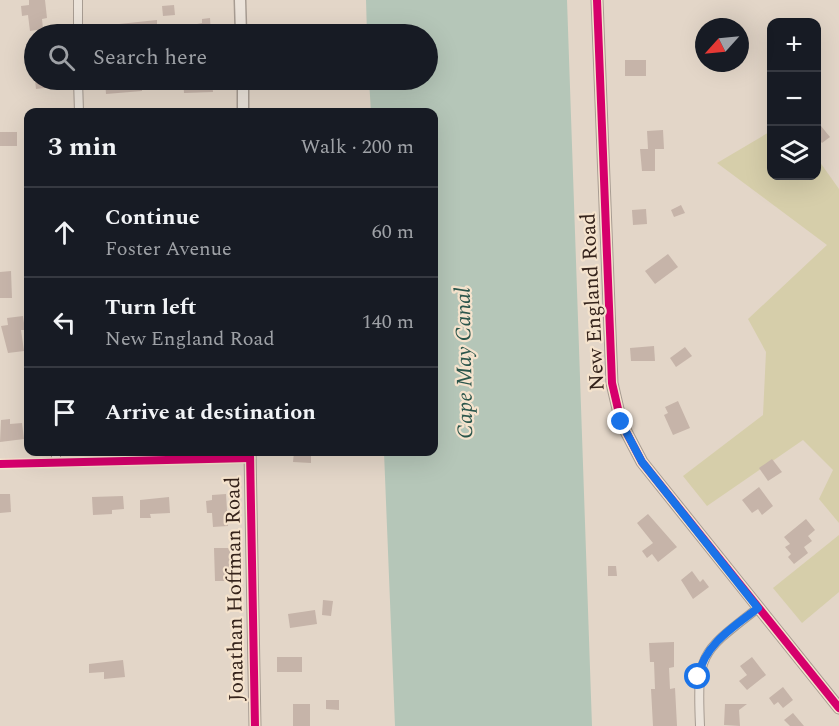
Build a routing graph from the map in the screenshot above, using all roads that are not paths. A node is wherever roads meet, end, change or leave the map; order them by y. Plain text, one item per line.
1 (78, 0) edge
2 (240, 0) edge
3 (597, 0) edge
4 (78, 24) edge
5 (241, 24) edge
6 (78, 90) edge
7 (243, 90) edge
8 (79, 108) edge
9 (243, 108) edge
10 (56, 456) edge
11 (226, 456) edge
12 (250, 456) edge
13 (56, 463) junction
14 (0, 464) edge
15 (758, 608) junction
16 (839, 708) edge
17 (255, 726) edge
18 (700, 726) edge

1 - 4 street
2 - 5 street
3 - 15 street, New England Road
6 - 8 street
7 - 9 street
10 - 13 street
11 - 13 street
12 - 17 street, Jonathan Hoffman Road
13 - 14 street
15 - 16 street, New England Road
15 - 18 street

